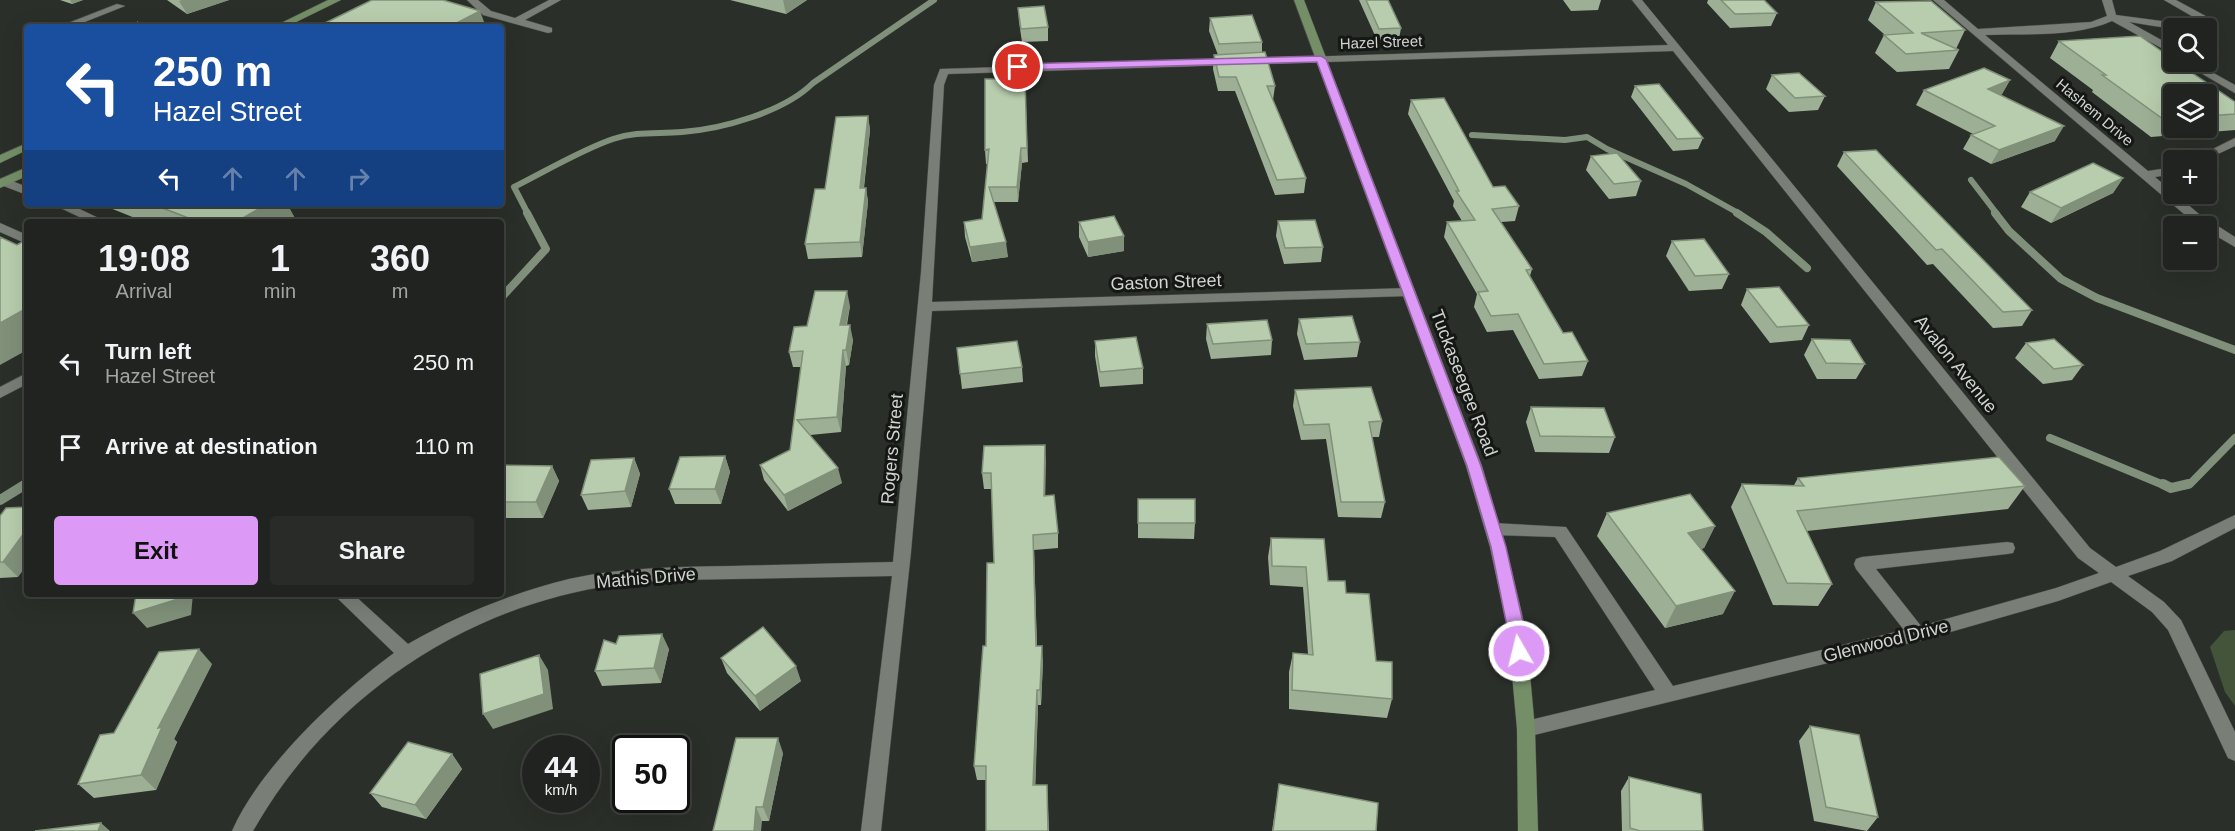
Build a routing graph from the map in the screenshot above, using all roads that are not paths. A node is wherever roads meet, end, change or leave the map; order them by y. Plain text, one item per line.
1 (336, 0) edge
2 (472, 0) edge
3 (531, 0) edge
4 (1299, 0) edge
5 (1637, 0) edge
6 (1938, 0) edge
7 (2107, 0) edge
8 (2169, 0) edge
9 (551, 2) edge
10 (120, 6) dead end
11 (2112, 17) junction
12 (516, 21) junction
13 (71, 24) edge
14 (284, 24) edge
15 (548, 30) dead end
16 (1976, 32) junction
17 (2163, 46) edge
18 (1675, 48) junction
19 (1321, 59) junction
20 (944, 71) joint
21 (2204, 72) edge
22 (2235, 90) edge
23 (2235, 141) edge
24 (24, 147) edge
25 (2217, 150) edge
26 (0, 159) edge
27 (24, 172) edge
28 (2163, 172) edge
29 (2146, 176) junction
30 (2, 183) edge
31 (24, 190) edge
32 (65, 207) edge
33 (94, 219) edge
34 (0, 227) edge
35 (24, 239) edge
36 (2235, 243) edge
37 (1409, 292) junction
38 (925, 308) junction
39 (24, 380) edge
40 (0, 393) edge
41 (2235, 521) edge
42 (1493, 529) junction
43 (2007, 548) dead end
44 (900, 569) junction
45 (2113, 576) junction
46 (345, 597) edge
47 (1917, 634) junction
48 (406, 653) junction
49 (1668, 694) junction
50 (1526, 729) junction
51 (2235, 752) edge
52 (242, 831) edge
53 (871, 831) edge
54 (1528, 831) edge

1 - 14 main road
2 - 12 street
3 - 9 street
4 - 19 main road, Tuckaseegee Road
5 - 18 street, Avalon Avenue
6 - 16 street, Hashem Drive
7 - 11 street
8 - 11 street
9 - 12 street
10 - 13 street
11 - 16 street
11 - 17 street
12 - 15 street
16 - 29 street, Hashem Drive
18 - 19 street, Hazel Street
18 - 45 street, Avalon Avenue
19 - 20 street, Hazel Street
19 - 37 main road, Tuckaseegee Road
20 - 38 street, Rogers Street
21 - 22 street
23 - 25 street
24 - 26 main road
27 - 30 main road
28 - 29 street
29 - 36 street, Hashem Drive
30 - 31 street
32 - 33 street
34 - 35 street
37 - 38 street, Gaston Street
37 - 42 main road, Tuckaseegee Road
38 - 44 street, Rogers Street
39 - 40 street
41 - 45 street, Glenwood Drive
42 - 49 street
42 - 50 main road, Tuckaseegee Road
43 - 47 street
44 - 48 street, Mathis Drive
44 - 53 street, Rogers Street
45 - 47 street, Glenwood Drive
45 - 51 street, Avalon Avenue
46 - 48 street
47 - 49 street, Glenwood Drive
48 - 52 street, Mathis Drive
49 - 50 street, Glenwood Drive
50 - 54 main road, Tuckaseegee Road

